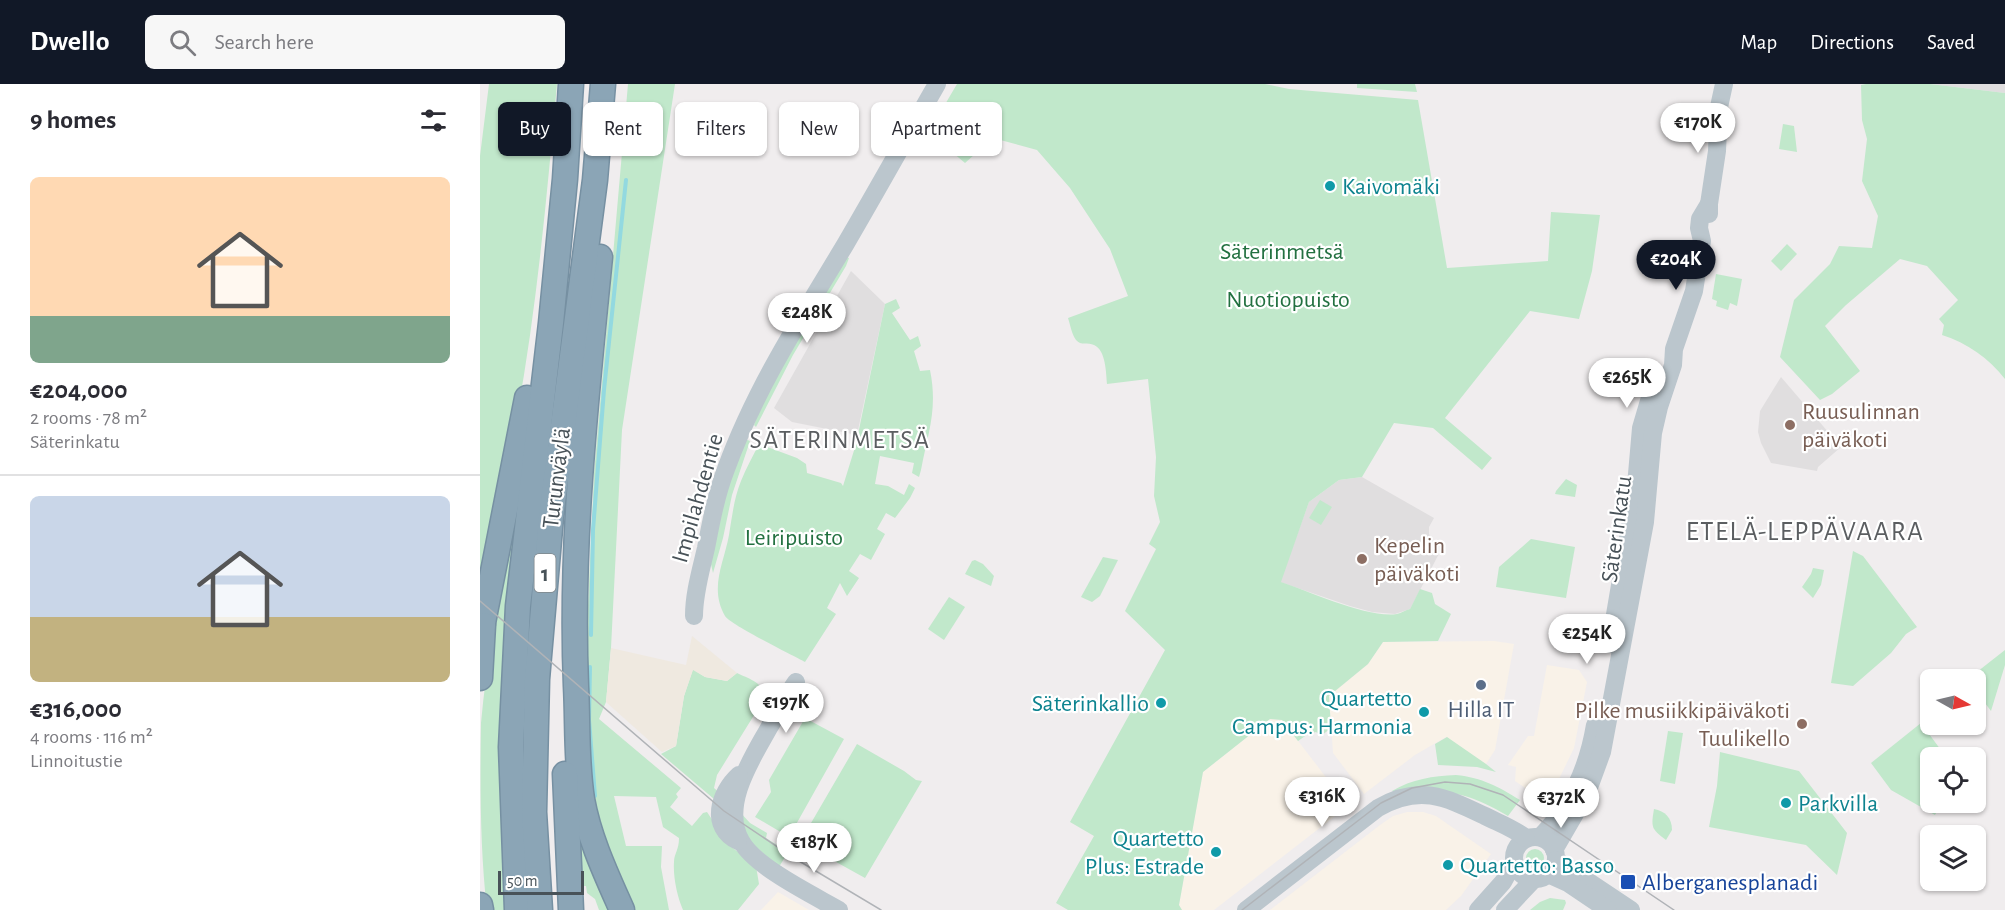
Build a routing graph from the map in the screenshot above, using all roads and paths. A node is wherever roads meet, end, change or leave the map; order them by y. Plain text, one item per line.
1 (571, 84) edge
2 (603, 84) edge
3 (937, 84) edge
4 (1714, 84) edge
5 (1724, 84) edge
6 (1719, 107) junction
7 (595, 180) junction
8 (556, 270) junction
9 (1674, 348) junction
10 (694, 615) dead end
11 (481, 632) edge
12 (574, 637) junction
13 (480, 678) edge
14 (796, 682) dead end
15 (1524, 847) junction
16 (1548, 866) junction
17 (480, 905) edge
18 (481, 910) edge
19 (517, 910) edge
20 (540, 910) edge
21 (571, 910) edge
22 (622, 910) edge
23 (839, 910) edge
24 (1246, 910) edge
25 (1478, 910) edge
26 (1505, 910) edge
27 (1608, 910) edge
28 (1631, 910) edge

1 - 8 highway, Turunväylä / 1
2 - 7 highway, Turunväylä / 1
3 - 10 main road, Impilahdentie
4 - 6 main road, Säterinkatu
5 - 6 main road, Säterinkatu
6 - 9 main road, Säterinkatu
7 - 12 highway
7 - 20 highway, Turunväylä / 1
8 - 11 highway
8 - 19 highway, Turunväylä / 1
9 - 15 main road, Säterinkatu
9 - 16 main road, Säterinkatu
11 - 13 highway
12 - 21 highway
12 - 22 highway
14 - 23 main road
15 - 16 main road
15 - 16 main road
15 - 24 main road
15 - 25 main road, Säterinkatu
16 - 26 main road, Säterinkatu
16 - 27 main road
16 - 28 main road
17 - 18 highway

